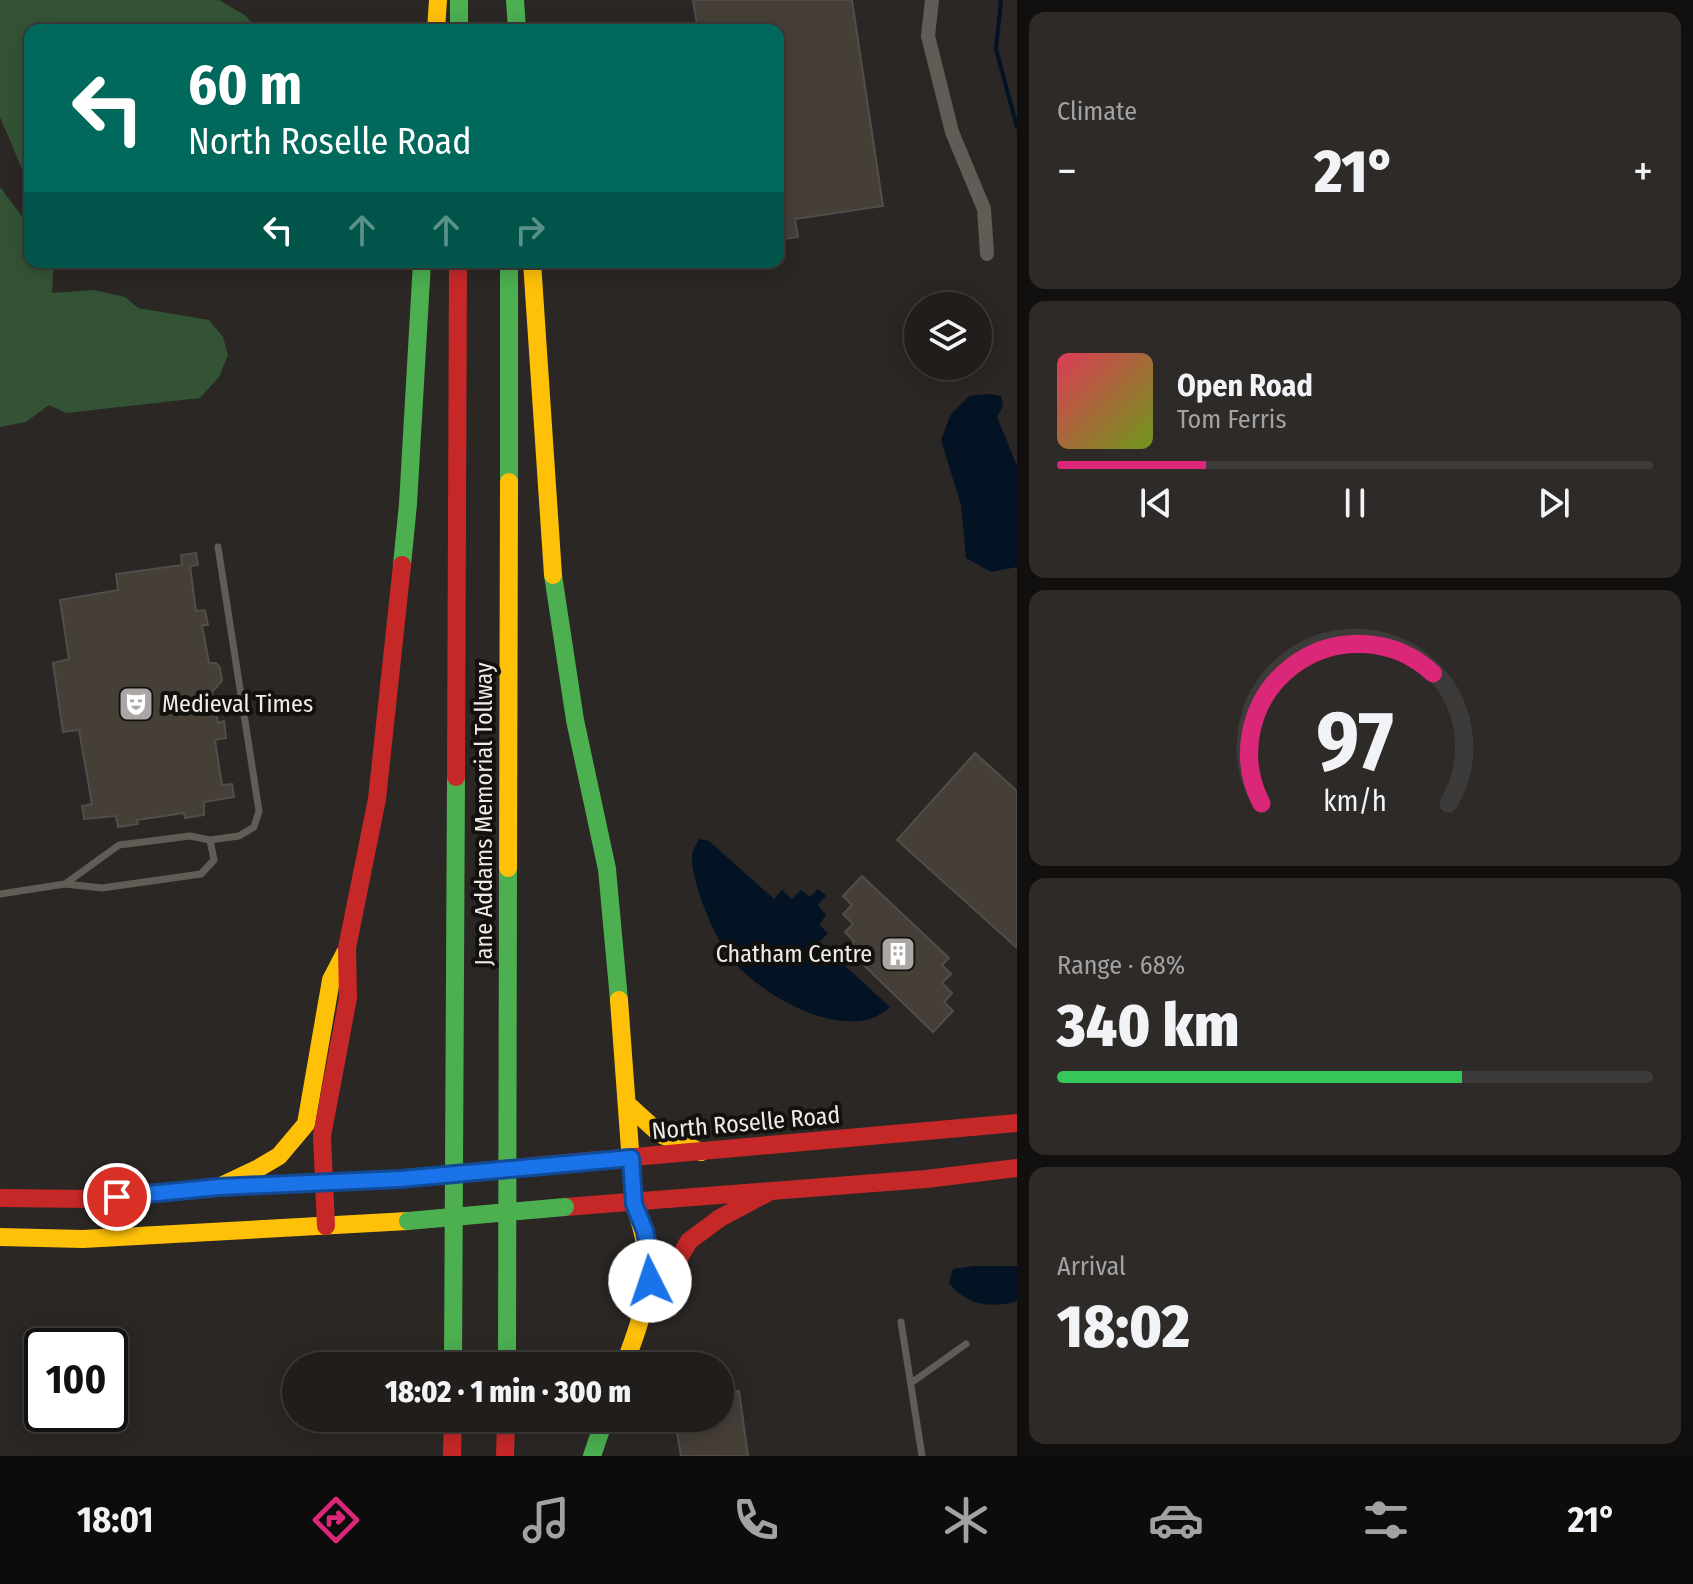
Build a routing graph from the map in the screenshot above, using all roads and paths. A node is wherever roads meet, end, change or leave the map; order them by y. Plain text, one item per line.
1 (438, 0) edge
2 (459, 0) edge
3 (512, 0) edge
4 (932, 0) edge
5 (436, 24) edge
6 (459, 24) edge
7 (510, 24) edge
8 (516, 24) edge
9 (987, 254) dead end
10 (422, 268) edge
11 (458, 268) edge
12 (509, 268) edge
13 (532, 268) edge
14 (218, 547) dead end
15 (210, 840) junction
16 (65, 884) junction
17 (0, 894) edge
18 (347, 948) junction
19 (627, 1104) junction
20 (1017, 1123) edge
21 (701, 1152) junction
22 (631, 1158) junction
23 (1017, 1168) edge
24 (323, 1183) junction
25 (219, 1187) junction
26 (769, 1192) junction
27 (0, 1198) edge
28 (634, 1204) junction
29 (326, 1226) junction
30 (0, 1237) edge
31 (901, 1322) dead end
32 (639, 1326) junction
33 (966, 1344) dead end
34 (453, 1352) edge
35 (507, 1352) edge
36 (629, 1352) edge
37 (911, 1383) junction
38 (453, 1432) edge
39 (506, 1432) edge
40 (600, 1432) edge
41 (452, 1456) edge
42 (505, 1456) edge
43 (592, 1456) edge
44 (922, 1456) edge

1 - 5 main road
2 - 6 main road
3 - 7 main road
3 - 8 main road
4 - 9 street
10 - 18 main road
11 - 34 main road, Jane Addams Memorial Tollway
12 - 35 main road, Jane Addams Memorial Tollway
13 - 19 main road
14 - 15 lane
15 - 16 lane
15 - 16 lane
16 - 17 lane
18 - 24 main road
18 - 25 main road
19 - 21 main road
19 - 22 main road
20 - 21 main road, North Roselle Road
21 - 22 main road, North Roselle Road
22 - 24 main road, North Roselle Road, bridge
22 - 28 main road
23 - 26 main road
24 - 25 main road, North Roselle Road
24 - 29 main road
25 - 27 main road, North Roselle Road
26 - 28 main road
26 - 32 main road
28 - 29 main road, bridge
28 - 32 main road
29 - 30 main road
31 - 37 lane
32 - 36 main road
33 - 37 lane
37 - 44 lane
38 - 41 main road
39 - 42 main road
40 - 43 main road

